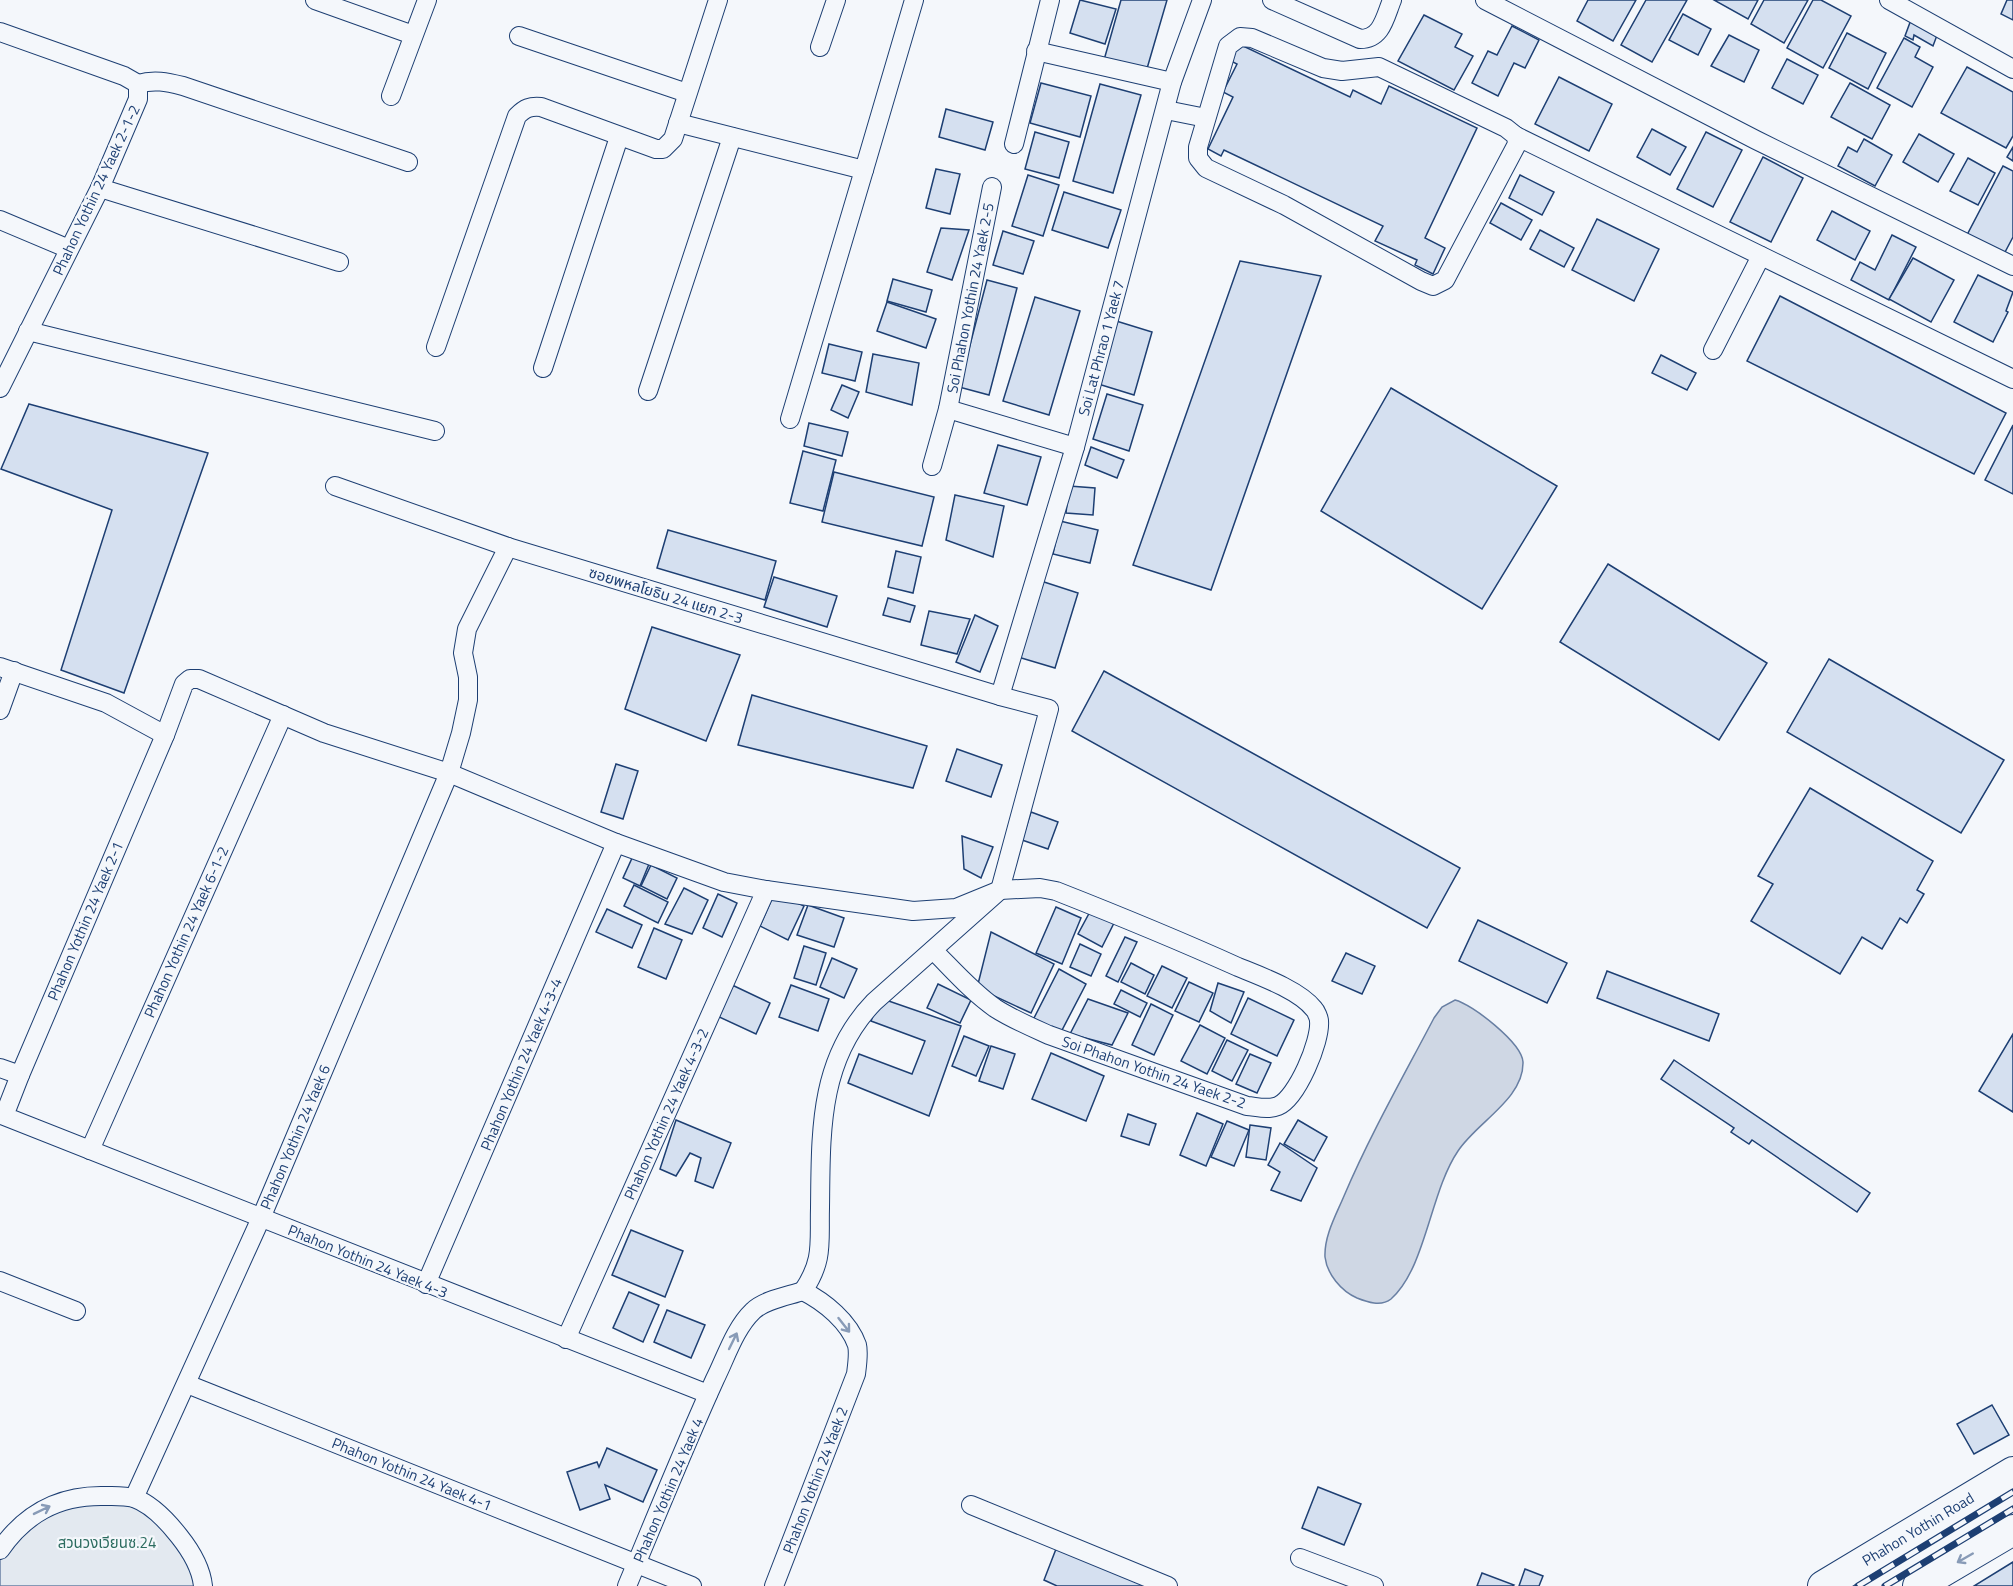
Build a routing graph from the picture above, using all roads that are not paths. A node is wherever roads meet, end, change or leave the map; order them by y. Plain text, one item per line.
1 (315, 0) edge
2 (427, 0) edge
3 (718, 0) edge
4 (836, 0) edge
5 (914, 0) edge
6 (1050, 0) edge
7 (1202, 0) edge
8 (1272, 0) edge
9 (1392, 0) edge
10 (1485, 0) edge
11 (1888, 0) edge
12 (0, 32) edge
13 (413, 35) junction
14 (519, 36) dead end
15 (820, 47) dead end
16 (1036, 51) junction
17 (2013, 69) edge
18 (1172, 82) junction
19 (138, 84) junction
20 (687, 93) junction
21 (391, 96) dead end
22 (1166, 110) junction
23 (1206, 118) junction
24 (678, 123) junction
25 (1516, 136) junction
26 (620, 137) junction
27 (732, 137) junction
28 (1014, 144) dead end
29 (408, 162) dead end
30 (864, 170) junction
31 (992, 187) dead end
32 (100, 188) junction
33 (0, 220) edge
34 (69, 249) junction
35 (1761, 256) junction
36 (339, 262) dead end
37 (2013, 266) edge
38 (28, 331) junction
39 (436, 347) dead end
40 (1713, 350) dead end
41 (543, 368) dead end
42 (2013, 379) edge
43 (0, 388) edge
44 (648, 391) dead end
45 (948, 409) junction
46 (790, 419) dead end
47 (435, 431) dead end
48 (1075, 447) junction
49 (932, 466) dead end
50 (335, 486) dead end
51 (508, 547) junction
52 (7, 669) edge
53 (1000, 696) junction
54 (0, 710) edge
55 (283, 715) junction
56 (165, 735) junction
57 (449, 773) junction
58 (616, 843) junction
59 (766, 890) junction
60 (1000, 890) junction
61 (933, 950) junction
62 (0, 1068) edge
63 (20, 1075) junction
64 (4, 1115) edge
65 (90, 1150) junction
66 (261, 1218) junction
67 (0, 1281) edge
68 (426, 1284) junction
69 (803, 1291) junction
70 (76, 1311) dead end
71 (566, 1339) junction
72 (187, 1384) junction
73 (708, 1394) junction
74 (2013, 1472) edge
75 (134, 1498) junction
76 (971, 1505) dead end
77 (2013, 1530) edge
78 (0, 1550) edge
79 (1300, 1558) dead end
80 (636, 1564) junction
81 (203, 1586) edge
82 (627, 1586) edge
83 (692, 1586) edge
84 (774, 1586) edge
85 (1168, 1586) edge
86 (1374, 1586) edge
87 (1823, 1586) edge
88 (1918, 1586) edge

1 - 13 street
2 - 13 street
3 - 20 street
4 - 15 street
5 - 30 street
6 - 16 street
7 - 18 street, Soi Lat Phrao 1 Yaek 7
8 - 9 street
10 - 37 street
11 - 17 street
12 - 19 street
13 - 21 street
14 - 20 street
16 - 18 street
16 - 28 street
18 - 22 street, Soi Lat Phrao 1 Yaek 7
19 - 29 street, Phahon Yothin 24 Yaek 2-1-2
19 - 32 street, Phahon Yothin 24 Yaek 2-1-2
20 - 24 street
22 - 23 street
22 - 48 street, Soi Lat Phrao 1 Yaek 7
23 - 25 street
23 - 25 street
24 - 26 street
24 - 27 street
25 - 35 street
26 - 39 street
26 - 41 street
27 - 30 street
27 - 44 street
30 - 46 street
31 - 45 street, Soi Phahon Yothin 24 Yaek 2-5
32 - 34 street, Phahon Yothin 24 Yaek 2-1-2
32 - 36 street
33 - 34 street
34 - 38 street, Phahon Yothin 24 Yaek 2-1-2
35 - 40 street
35 - 42 street
38 - 43 street, Phahon Yothin 24 Yaek 2-1-2
38 - 47 street
45 - 48 street, Soi Phahon Yothin 24 Yaek 2-5
45 - 49 street, Soi Phahon Yothin 24 Yaek 2-5
48 - 53 street, Soi Lat Phrao 1 Yaek 7
50 - 51 street, ซอยพหลโยธิน 24 แยก 2-3
51 - 53 street, ซอยพหลโยธิน 24 แยก 2-3
51 - 57 street, Phahon Yothin 24 Yaek 6
52 - 54 street
52 - 56 street
53 - 60 street, ซอยพหลโยธิน 24 แยก 2-3
55 - 56 street, Phahon Yothin 24 Yaek 2-1
55 - 57 street, Phahon Yothin 24 Yaek 2-1
55 - 65 street, Phahon Yothin 24 Yaek 6-1-2
56 - 63 street, Phahon Yothin 24 Yaek 2-1
57 - 58 street, Phahon Yothin 24 Yaek 2-1
57 - 66 street, Phahon Yothin 24 Yaek 6
58 - 59 street, Phahon Yothin 24 Yaek 2-1
58 - 68 street, Phahon Yothin 24 Yaek 4-3-4
59 - 60 street, Soi Phahon Yothin 24 Yaek 2-2
59 - 71 street, Phahon Yothin 24 Yaek 4-3-2
60 - 61 street
60 - 61 street, Soi Phahon Yothin 24 Yaek 2-2
61 - 69 street
62 - 63 street
63 - 64 street, Phahon Yothin 24 Yaek 2-1
64 - 65 street, Phahon Yothin 24 Yaek 4-3
65 - 66 street, Phahon Yothin 24 Yaek 4-3
66 - 68 street, Phahon Yothin 24 Yaek 4-3
66 - 72 street, Phahon Yothin 24 Yaek 6
67 - 70 street
68 - 71 street, Phahon Yothin 24 Yaek 4-3
73 -> 69 street
69 -> 84 street, Phahon Yothin 24 Yaek 2
71 - 73 street, Phahon Yothin 24 Yaek 4-3
72 - 75 street, Phahon Yothin 24 Yaek 6
72 - 80 street, Phahon Yothin 24 Yaek 4-1
73 - 80 street, Phahon Yothin 24 Yaek 4
74 - 87 main road, Phahon Yothin Road
78 -> 75 street
75 - 81 street
76 - 85 street
77 -> 88 main road
79 - 86 street
80 - 82 street, Phahon Yothin 24 Yaek 4
80 - 83 street, Phahon Yothin 24 Yaek 4-1

